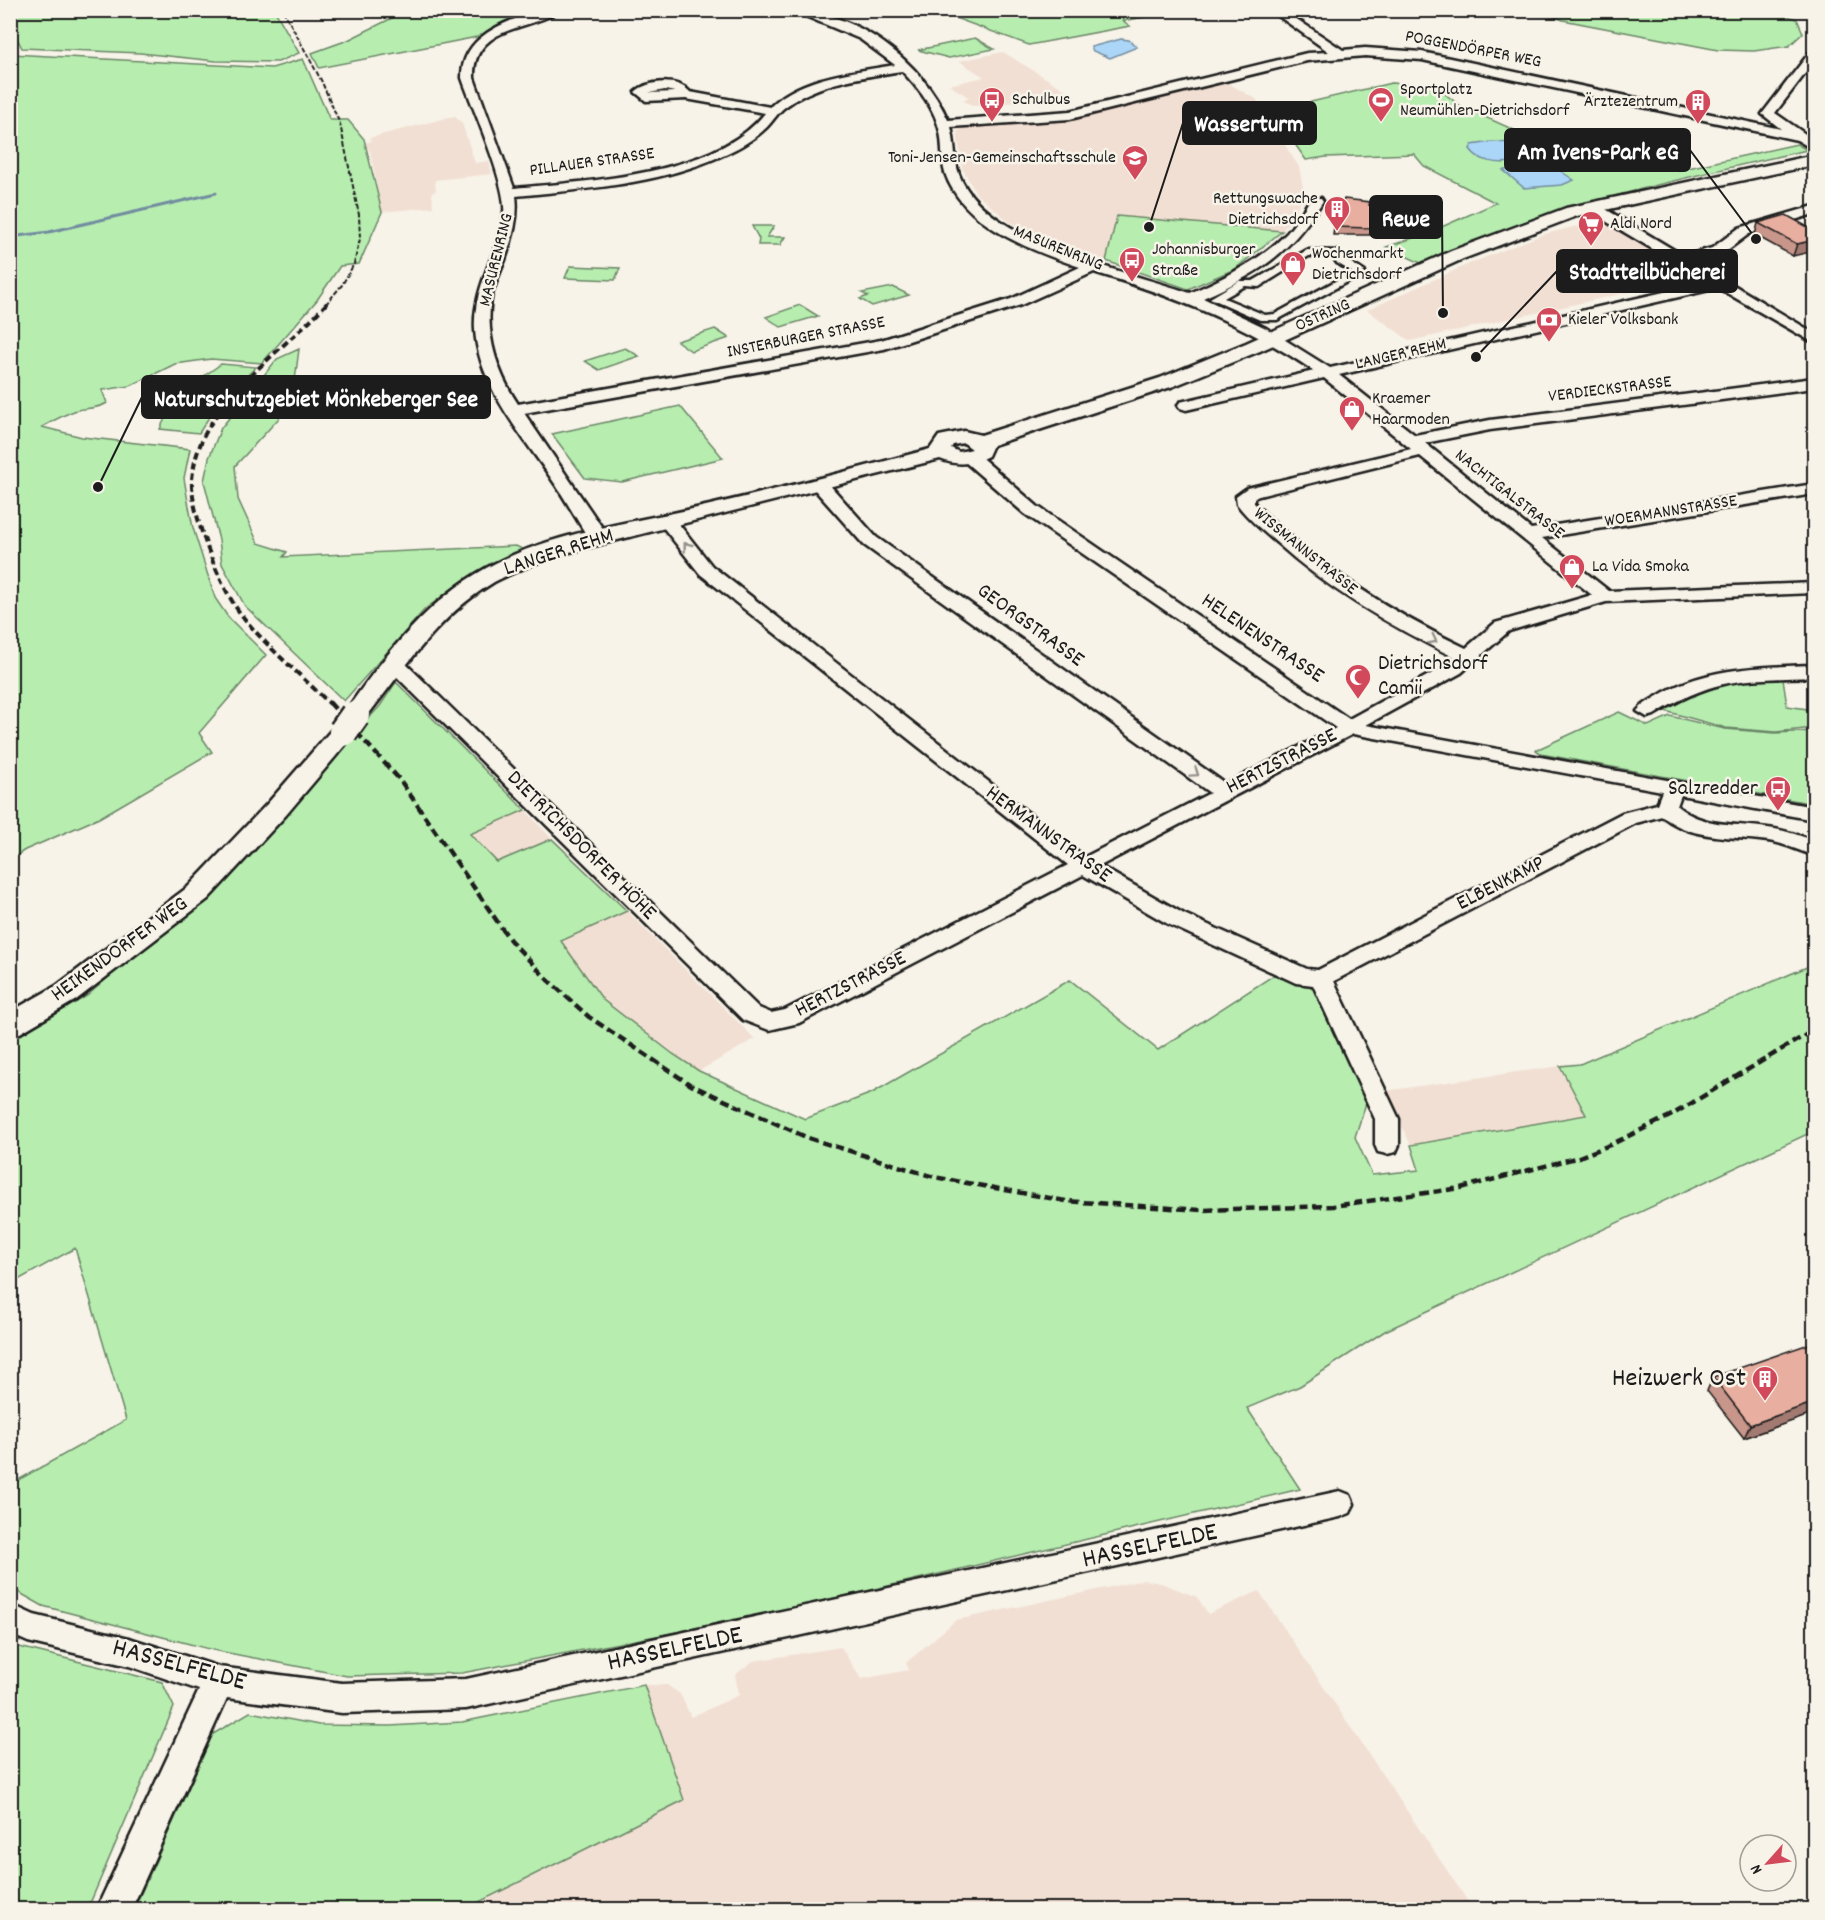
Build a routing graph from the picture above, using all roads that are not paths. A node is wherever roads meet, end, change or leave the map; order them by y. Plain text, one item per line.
1 (556, 10) edge
2 (796, 10) edge
3 (1275, 10) edge
4 (1339, 53) junction
5 (1815, 55) edge
6 (903, 67) junction
7 (686, 96) dead end
8 (772, 111) junction
9 (1768, 114) junction
10 (944, 124) junction
11 (1754, 127) junction
12 (1801, 137) junction
13 (1815, 146) edge
14 (1815, 160) edge
15 (1815, 167) edge
16 (509, 193) junction
17 (1316, 201) dead end
18 (1598, 210) junction
19 (1815, 210) edge
20 (1788, 218) junction
21 (1804, 226) edge
22 (1686, 260) junction
23 (1095, 266) junction
24 (1360, 272) joint
25 (1722, 283) junction
26 (1191, 298) junction
27 (1274, 337) junction
28 (1815, 339) edge
29 (1326, 372) junction
30 (1815, 382) edge
31 (1186, 405) dead end
32 (514, 410) junction
33 (1417, 446) junction
34 (975, 450) junction
35 (821, 486) junction
36 (1815, 489) edge
37 (668, 522) junction
38 (1527, 535) junction
39 (598, 538) junction
40 (1815, 588) edge
41 (1605, 597) junction
42 (1469, 657) junction
43 (396, 665) junction
44 (1815, 670) edge
45 (1647, 711) dead end
46 (1350, 728) junction
47 (1223, 792) junction
48 (1669, 799) junction
49 (1815, 813) edge
50 (1815, 848) edge
51 (1083, 866) junction
52 (198, 892) joint
53 (1321, 978) junction
54 (768, 1022) joint
55 (10, 1026) edge
56 (1387, 1145) dead end
57 (1340, 1504) dead end
58 (10, 1618) edge
59 (219, 1682) junction
60 (113, 1910) edge

1 - 16 street, MASURENRING
2 - 6 street, MASURENRING
3 - 4 street
4 - 10 street, POGGENDÖRPER WEG
4 - 11 street, POGGENDÖRPER WEG
5 - 9 street
6 - 8 street, PILLAUER STRASSE
6 - 10 street, MASURENRING
7 - 8 street
8 - 16 street, PILLAUER STRASSE
9 - 11 street
9 - 12 street
10 - 23 street, MASURENRING
11 - 12 street, POGGENDÖRPER WEG
12 - 13 street, POGGENDÖRPER WEG
14 - 18 street, OSTRING
15 - 18 street, OSTRING
16 - 32 street, MASURENRING
17 - 26 street
18 - 22 street
18 - 27 street, OSTRING
19 - 20 street
20 - 21 street
20 - 22 street
22 - 25 street
23 - 26 street, MASURENRING
23 - 32 street, INSTERBURGER STRASSE
24 - 24 street
25 - 28 street
25 - 29 street, LANGER REHM
26 - 27 street, MASURENRING
27 - 29 street, NACHTIGALSTRASSE
27 - 34 street
29 - 31 street, LANGER REHM
29 - 33 street, NACHTIGALSTRASSE
30 - 33 street, VERDIECKSTRASSE
32 - 39 street, MASURENRING
33 - 38 street, NACHTIGALSTRASSE
33 -> 42 street, WISSMANNSTRASSE
34 - 35 street, LANGER REHM
34 - 46 street, HELENENSTRASSE
35 - 37 street, LANGER REHM
35 -> 47 street, GEORGSTRASSE
36 - 38 street, WOERMANNSTRASSE
37 - 39 street, LANGER REHM
51 -> 37 street, HERMANNSTRASSE
38 - 41 street, NACHTIGALSTRASSE
39 - 43 street, LANGER REHM
40 - 41 street, HERTZSTRASSE
41 - 42 street, HERTZSTRASSE
42 - 46 street, HERTZSTRASSE
43 - 52 street, LANGER REHM
43 - 54 street, DIETRICHSDORFER HÖHE
44 - 45 street
46 - 47 street, HERTZSTRASSE
46 - 48 street, HELENENSTRASSE
47 - 51 street, HERTZSTRASSE
48 - 49 street
48 - 50 street
48 - 53 street, ELBENKAMP
51 - 53 street, HERMANNSTRASSE
51 - 54 street, HERTZSTRASSE
52 - 55 street, HEIKENDORFER WEG
53 - 56 street
57 - 59 street, HASSELFELDE
58 - 59 street, HASSELFELDE
59 - 60 street

